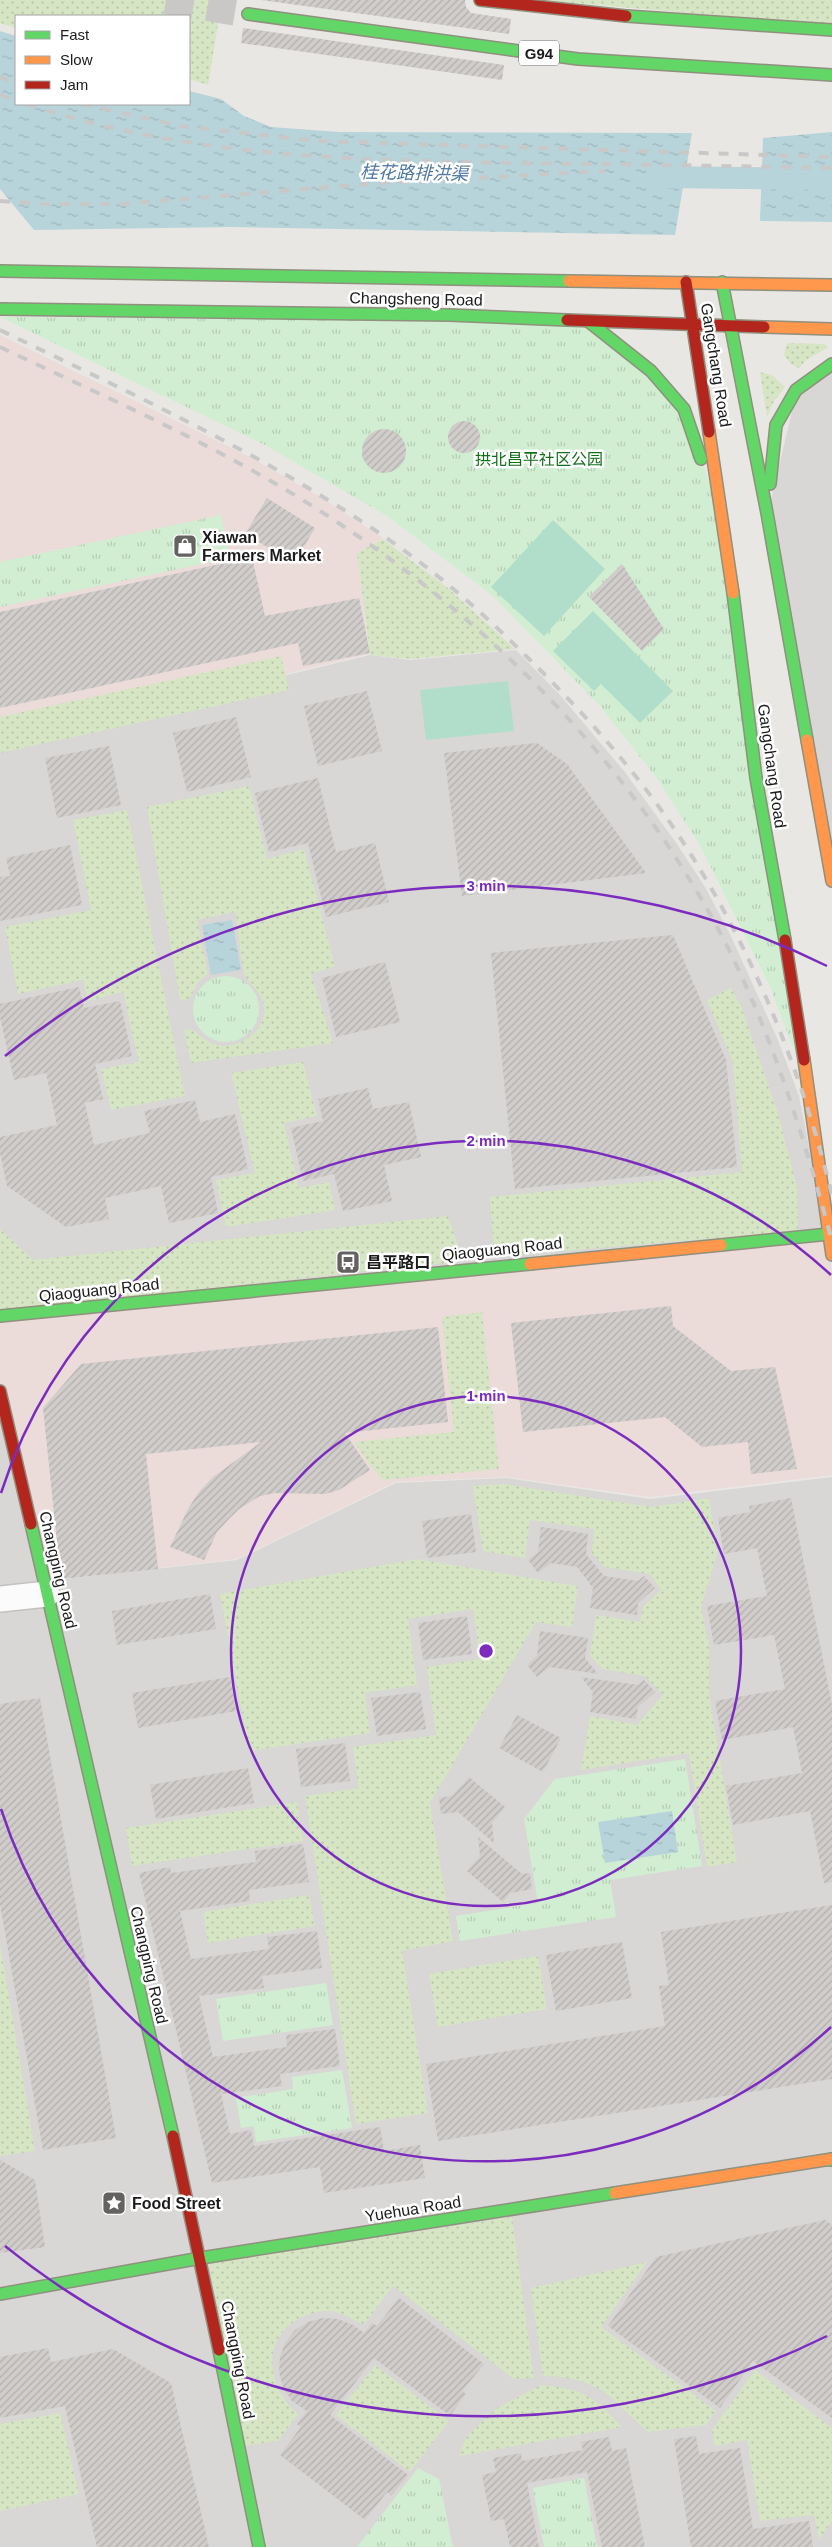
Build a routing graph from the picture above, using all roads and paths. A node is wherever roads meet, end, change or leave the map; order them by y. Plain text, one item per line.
1 (480, 0) edge
2 (248, 14) tunnel mouth
3 (832, 30) edge
4 (832, 75) edge
5 (0, 270) edge
6 (686, 282) junction
7 (722, 282) junction
8 (832, 285) edge
9 (0, 309) edge
10 (588, 321) junction
11 (694, 325) junction
12 (731, 326) junction
13 (832, 329) edge
14 (832, 364) edge
15 (768, 513) junction
16 (723, 518) junction
17 (832, 881) edge
18 (829, 1234) junction
19 (832, 1254) edge
20 (0, 1316) edge
21 (0, 1391) edge
22 (47, 1594) junction
23 (0, 1599) edge
24 (831, 2159) edge
25 (201, 2258) junction
26 (0, 2294) edge
27 (258, 2547) edge

1 - 3 main road
2 - 4 main road, G94
5 - 6 main road, Changsheng Road
6 - 7 main road, Changsheng Road
6 - 11 main road, Gangchang Road
7 - 8 main road, Changsheng Road
7 - 12 main road, Gangchang Road
9 - 10 main road, Changsheng Road
10 - 11 main road, Changsheng Road
10 - 16 main road
11 - 12 main road, Changsheng Road
11 - 16 main road, Gangchang Road
12 - 13 main road, Changsheng Road
12 - 15 main road, Gangchang Road
14 - 15 main road
15 - 17 main road, Gangchang Road
16 - 18 main road, Gangchang Road
18 - 19 main road, Gangchang Road
18 - 20 main road, Qiaoguang Road
21 - 22 main road, Changping Road
22 - 23 street
22 - 25 main road, Changping Road
24 - 25 main road, Yuehua Road
25 - 26 main road, Yuehua Road
25 - 27 main road, Changping Road

